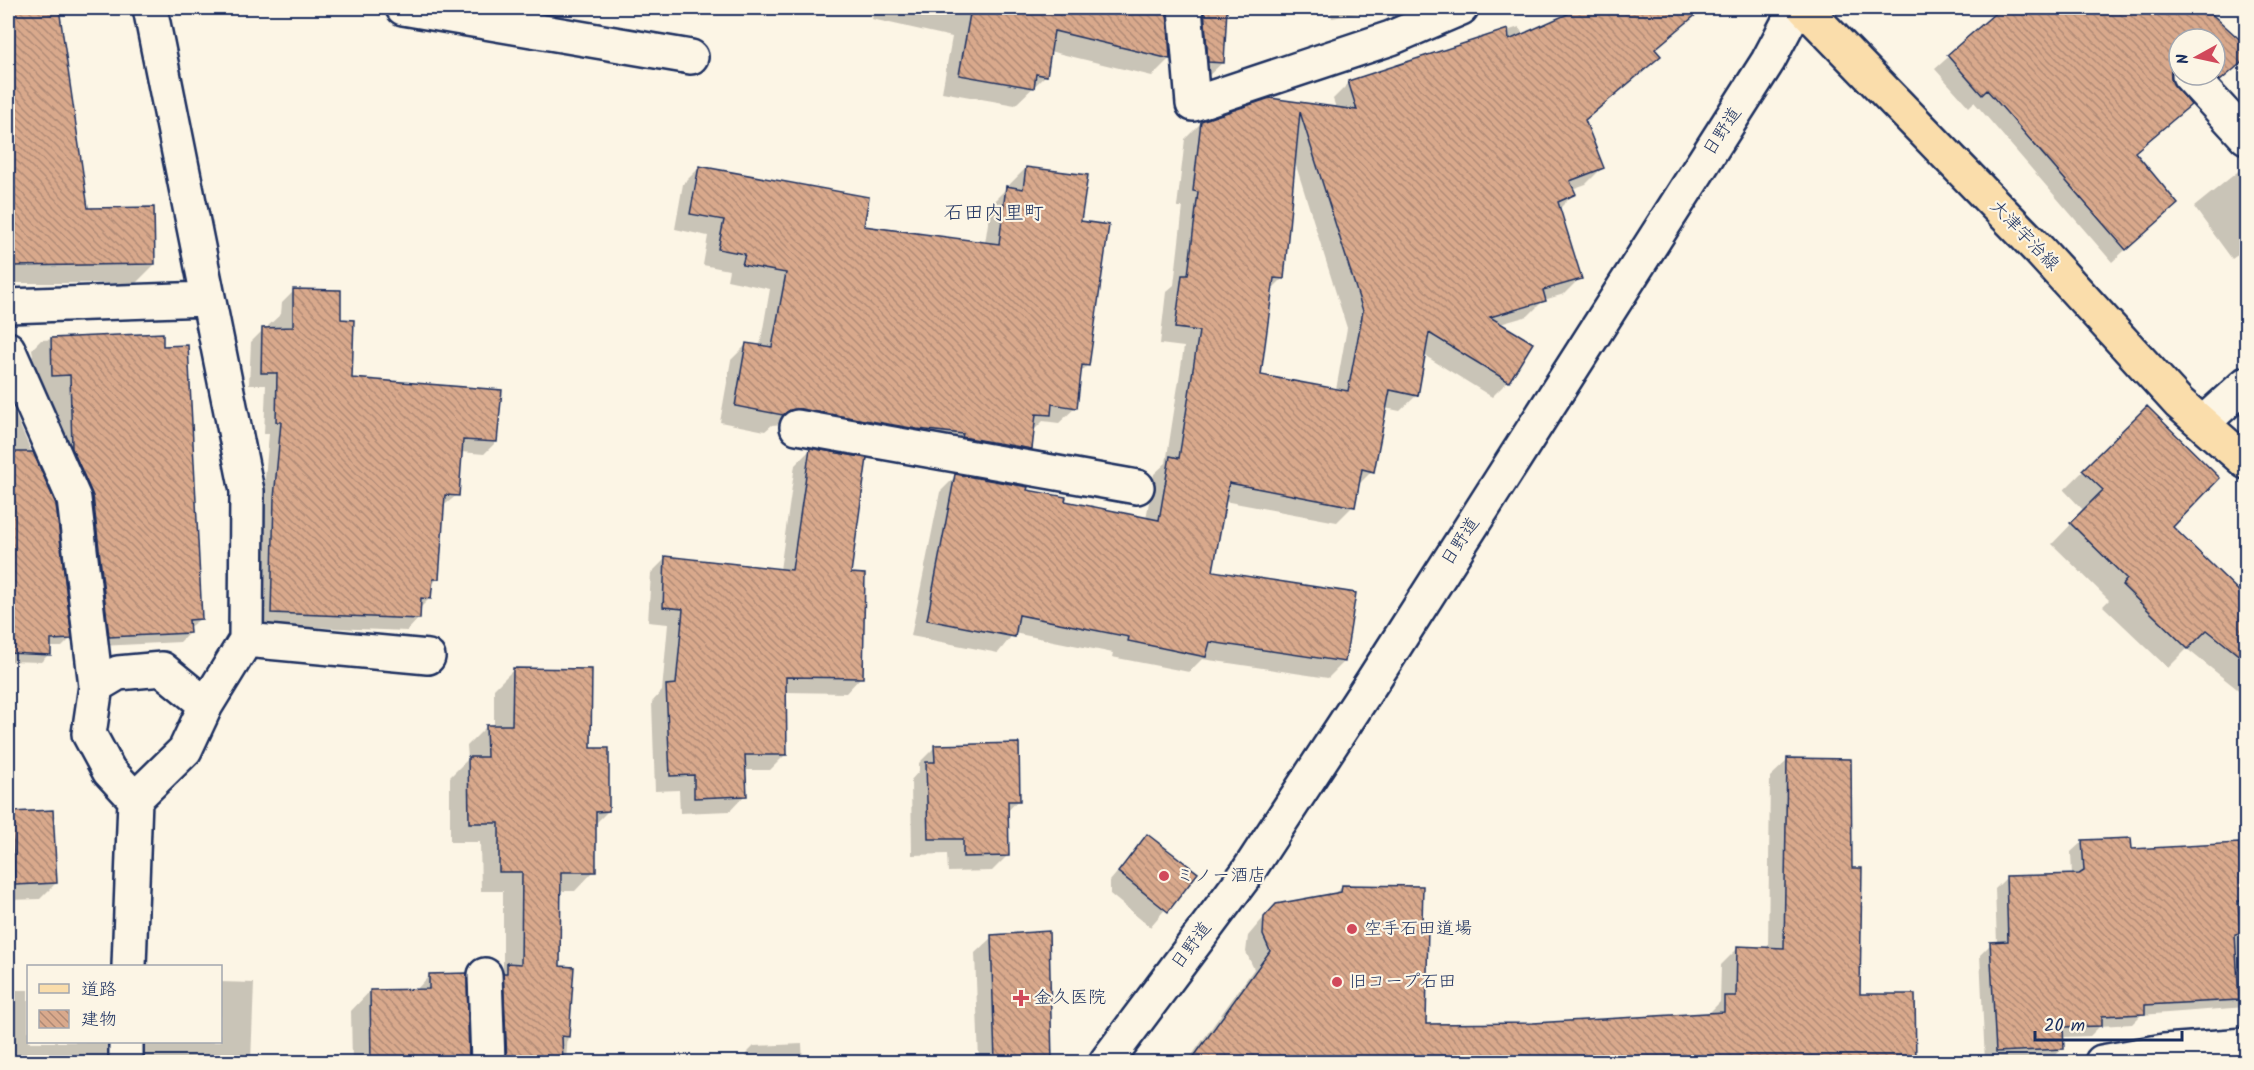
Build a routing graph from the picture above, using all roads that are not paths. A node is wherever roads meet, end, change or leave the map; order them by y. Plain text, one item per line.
1 (150, 8) edge
2 (403, 8) edge
3 (1185, 8) edge
4 (1461, 8) edge
5 (1796, 8) edge
6 (1804, 8) edge
7 (691, 57) dead end
8 (2200, 87) edge
9 (2247, 137) edge
10 (207, 298) junction
11 (8, 306) edge
12 (8, 349) edge
13 (2247, 384) edge
14 (2203, 423) junction
15 (797, 427) dead end
16 (2247, 462) edge
17 (1137, 487) dead end
18 (246, 639) junction
19 (428, 657) dead end
20 (96, 686) junction
21 (206, 705) junction
22 (135, 799) junction
23 (129, 965) edge
24 (485, 975) dead end
25 (126, 1043) edge
26 (2247, 1045) edge
27 (2144, 1058) edge
28 (126, 1062) edge
29 (489, 1062) edge
30 (1106, 1062) edge
31 (2102, 1062) edge

1 - 10 street
2 - 7 street
3 - 4 street
5 - 30 street, 日野道
6 - 14 main road, 大津宇治線
8 - 9 street
10 - 11 street
10 - 18 street
12 - 20 street
13 - 14 street
14 - 16 main road, 大津宇治線
15 - 17 street
18 - 19 street
18 - 21 street
20 - 21 street
20 - 22 street
21 - 22 street
22 - 23 street
24 - 29 street
25 - 28 street
26 - 27 street
27 - 31 street

